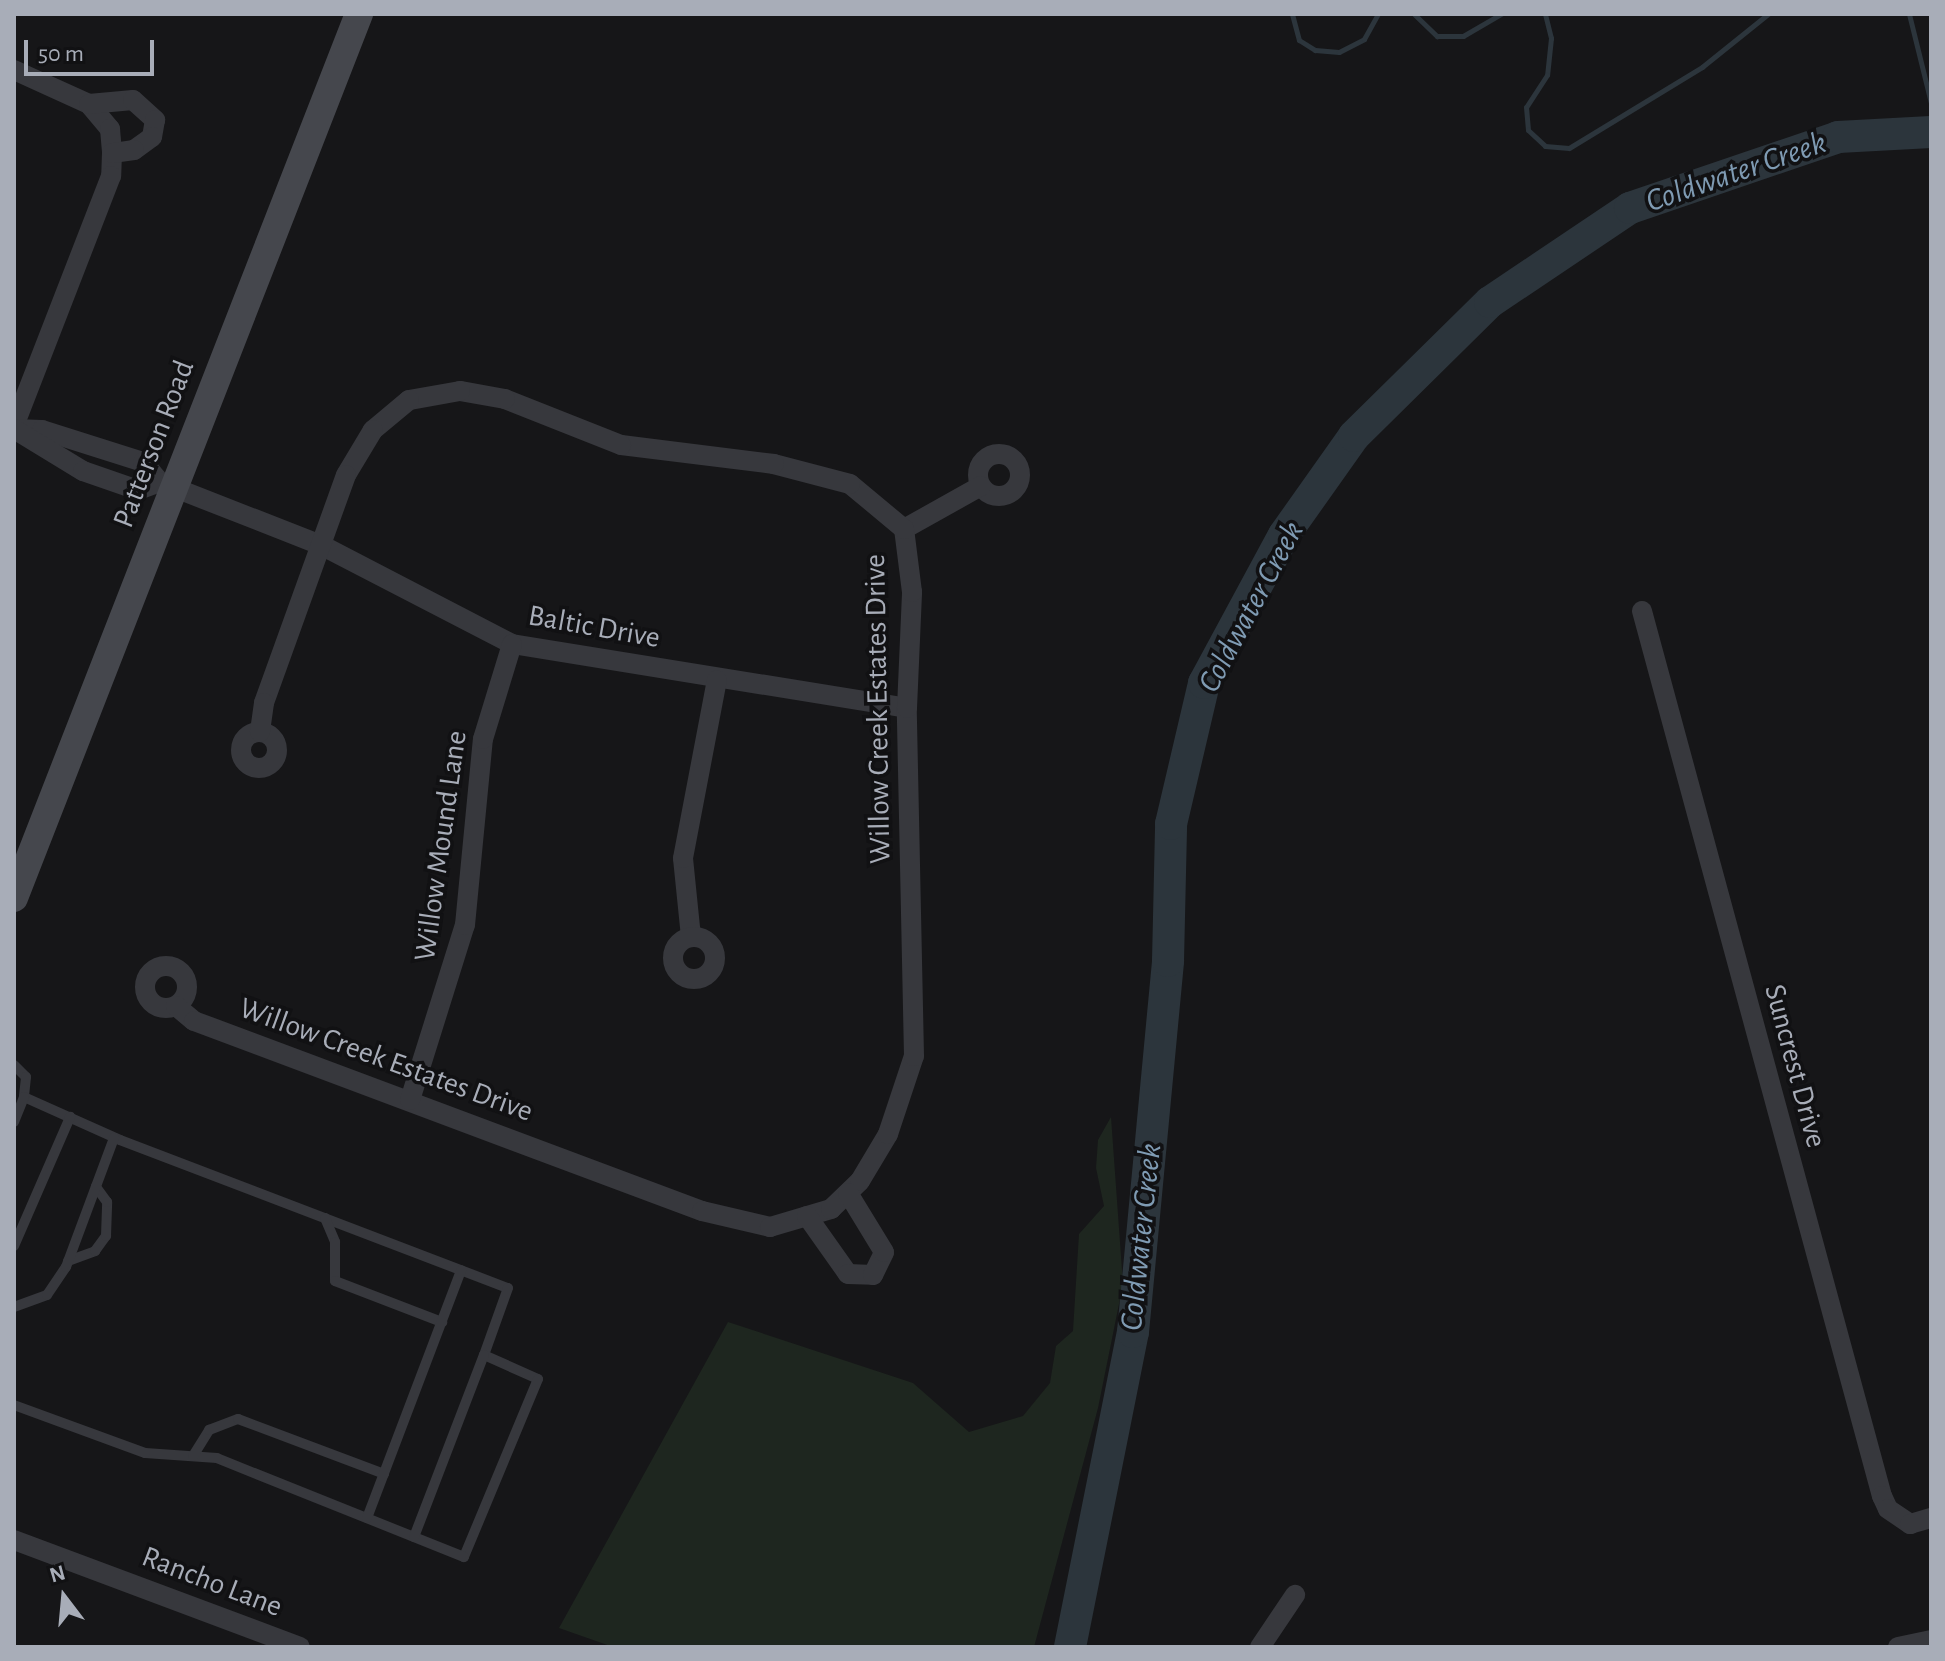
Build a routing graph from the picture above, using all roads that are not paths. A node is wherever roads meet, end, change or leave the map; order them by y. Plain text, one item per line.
1 (359, 14) edge
2 (14, 70) edge
3 (89, 104) junction
4 (112, 153) junction
5 (14, 428) edge
6 (167, 485) junction
7 (981, 486) dead end
8 (904, 529) junction
9 (321, 545) junction
10 (1642, 611) dead end
11 (512, 644) junction
12 (717, 680) junction
13 (907, 708) junction
14 (260, 732) dead end
15 (20, 863) edge
16 (14, 898) edge
17 (691, 937) dead end
18 (176, 1006) dead end
19 (14, 1065) edge
20 (24, 1097) junction
21 (410, 1100) junction
22 (70, 1117) junction
23 (14, 1122) edge
24 (114, 1138) junction
25 (96, 1187) junction
26 (848, 1193) junction
27 (807, 1216) junction
28 (325, 1218) junction
29 (14, 1246) edge
30 (68, 1261) junction
31 (461, 1270) junction
32 (14, 1307) edge
33 (442, 1322) junction
34 (484, 1355) junction
35 (14, 1405) edge
36 (193, 1456) junction
37 (384, 1474) junction
38 (367, 1518) junction
39 (1931, 1518) edge
40 (414, 1537) junction
41 (14, 1540) edge
42 (1295, 1595) dead end
43 (1931, 1640) edge
44 (300, 1647) edge
45 (1260, 1647) edge
46 (1898, 1647) edge

1 - 6 main road, Patterson Road
2 - 3 street
3 - 4 street
3 - 4 street
4 - 5 street
5 - 6 street, Baltic Drive
6 - 9 street, Baltic Drive
6 - 15 main road, Patterson Road
7 - 8 street
8 - 9 street, Willow Creek Estates Drive
8 - 13 street, Willow Creek Estates Drive
9 - 11 street, Baltic Drive
9 - 14 street, Willow Creek Estates Drive
10 - 39 street, Suncrest Drive
11 - 12 street, Baltic Drive
11 - 21 street, Willow Mound Lane
12 - 13 street, Baltic Drive
12 - 17 street
13 - 26 street, Willow Creek Estates Drive
15 - 16 main road, Patterson Road
18 - 21 street, Willow Creek Estates Drive
19 - 20 lane
20 - 22 lane
20 - 23 lane
21 - 27 street, Willow Creek Estates Drive
22 - 24 lane
22 - 29 lane
24 - 25 lane
24 - 28 lane
25 - 30 lane
25 - 30 lane
26 - 27 street, Willow Creek Estates Drive
26 - 27 street
28 - 31 lane
28 - 33 lane
30 - 32 lane
31 - 33 lane
31 - 34 lane
33 - 37 lane
34 - 40 lane
34 - 40 lane
35 - 36 lane
36 - 37 lane
36 - 38 lane
37 - 38 lane
38 - 40 lane
41 - 44 street, Rancho Lane
42 - 45 street
43 - 46 street

